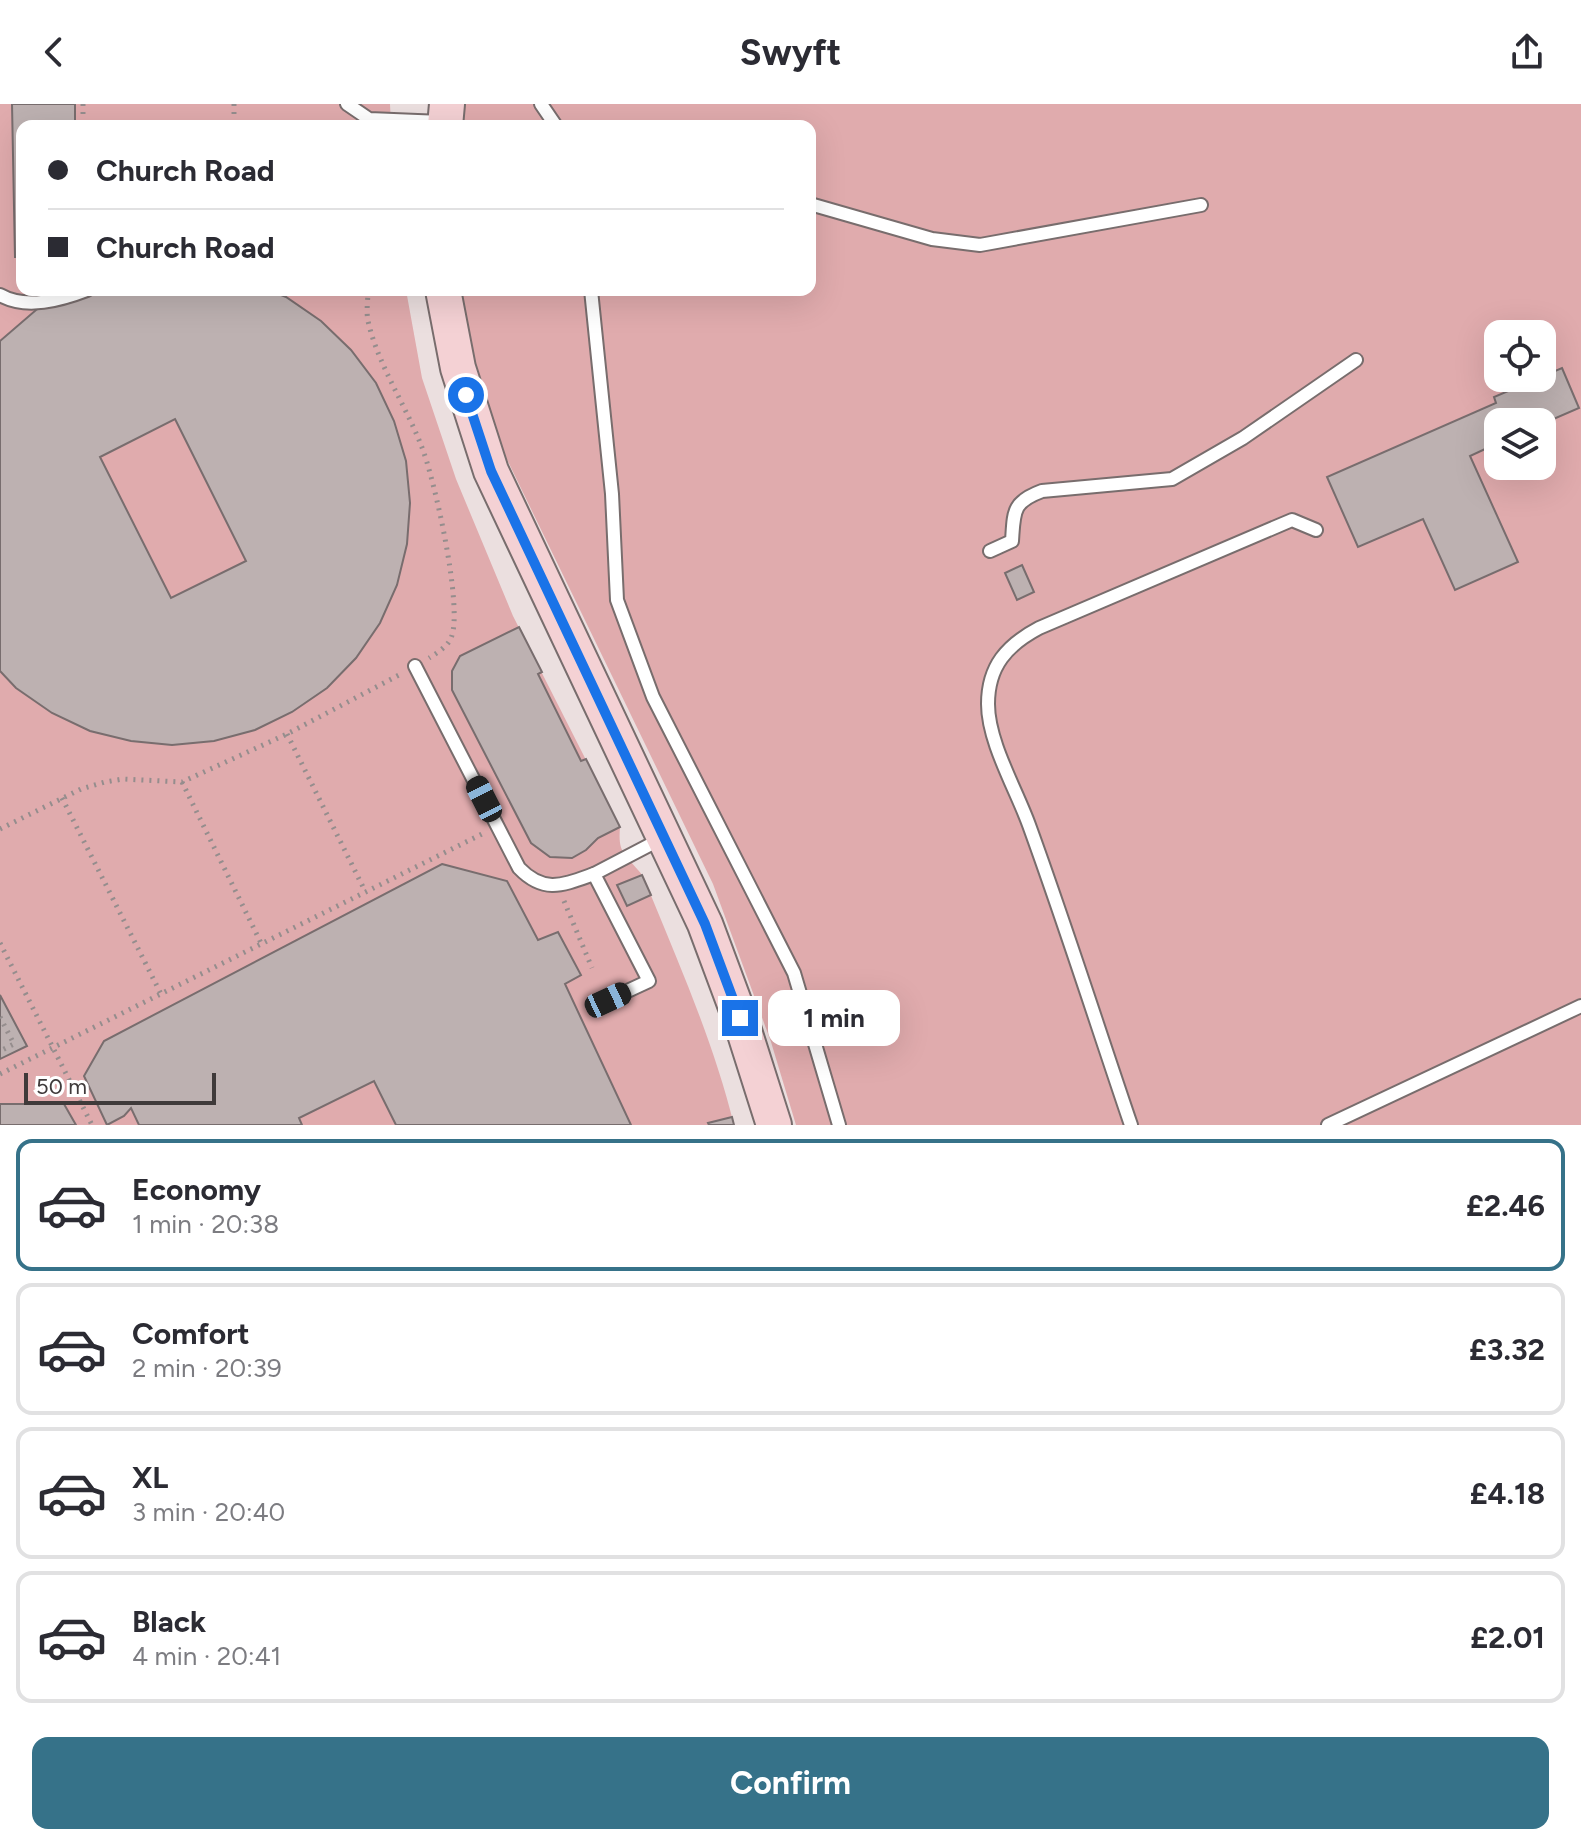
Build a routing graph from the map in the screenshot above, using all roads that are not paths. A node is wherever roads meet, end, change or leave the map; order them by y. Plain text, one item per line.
1 (347, 104) edge
2 (446, 117) edge
3 (1201, 205) dead end
4 (816, 206) edge
5 (0, 295) edge
6 (70, 296) edge
7 (444, 296) edge
8 (592, 296) edge
9 (1356, 360) dead end
10 (1316, 530) dead end
11 (990, 551) dead end
12 (415, 666) road end
13 (664, 837) junction
14 (594, 874) junction
15 (608, 1000) dead end
16 (1581, 1006) edge
17 (774, 1125) edge
18 (839, 1125) edge
19 (1131, 1125) edge
20 (1328, 1125) edge

1 - 2 lane
3 - 4 lane
5 - 6 lane
7 - 13 street
8 - 18 lane
9 - 11 lane
10 - 19 lane
12 - 14 lane
13 - 14 lane
13 - 17 street
14 - 15 lane
16 - 20 lane

